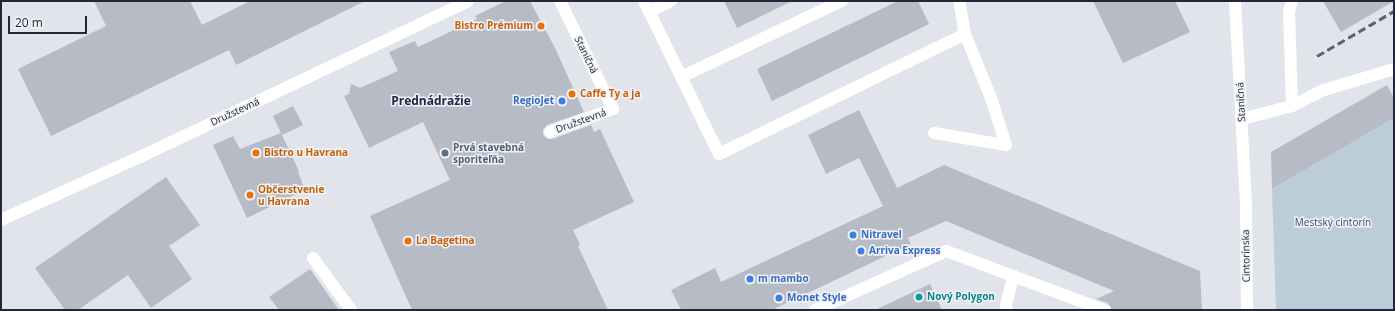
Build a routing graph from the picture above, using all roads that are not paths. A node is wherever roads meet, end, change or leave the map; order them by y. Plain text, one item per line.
1 (468, 1) edge
2 (560, 1) edge
3 (644, 1) edge
4 (671, 1) edge
5 (842, 1) edge
6 (959, 1) edge
7 (1235, 1) edge
8 (1292, 1) edge
9 (649, 12) junction
10 (965, 34) junction
11 (1394, 69) edge
12 (682, 77) junction
13 (1292, 106) junction
14 (613, 109) joint
15 (1242, 119) junction
16 (550, 132) dead end
17 (934, 133) dead end
18 (1246, 202) joint
19 (1, 220) edge
20 (313, 258) dead end
21 (1013, 276) junction
22 (351, 310) edge
23 (815, 310) edge
24 (1006, 310) edge
25 (1105, 310) edge
26 (1247, 310) edge

1 - 19 street, Družstevná
2 - 14 street, Staničná
3 - 9 street
4 - 9 street
5 - 12 street
6 - 10 street
7 - 15 street, Staničná
8 - 13 street
9 - 12 street
10 - 12 street
10 - 17 street
11 - 13 street
13 - 15 street
14 - 16 street, Družstevná
15 - 18 street, Staničná
18 - 26 street, Cintorínska
20 - 22 street
21 - 23 street
21 - 24 street
21 - 25 street

